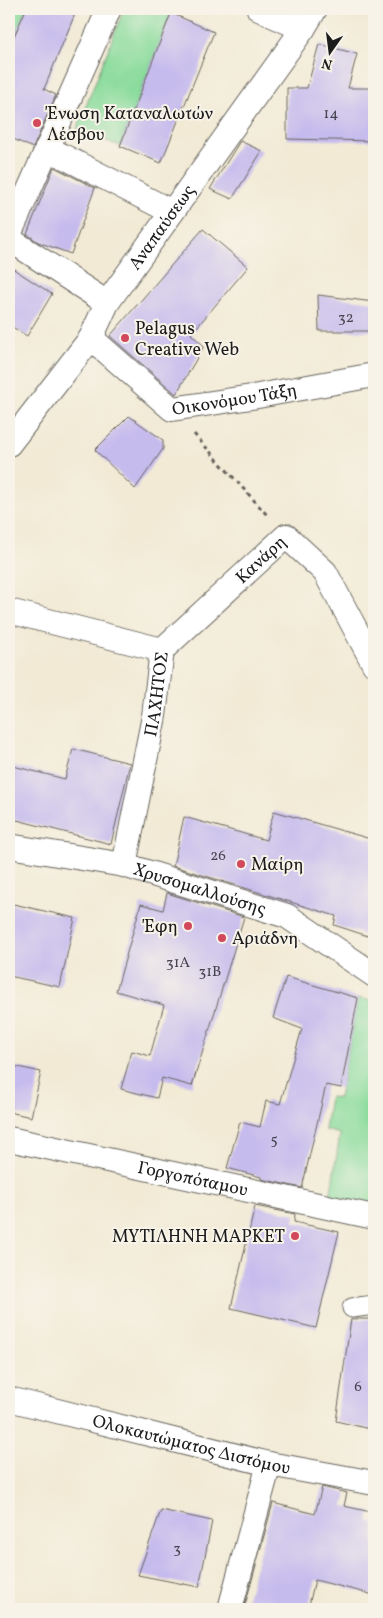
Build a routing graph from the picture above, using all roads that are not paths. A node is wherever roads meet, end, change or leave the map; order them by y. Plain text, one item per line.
1 (109, 9) edge
2 (259, 9) edge
3 (315, 9) edge
4 (303, 29) junction
5 (47, 148) junction
6 (172, 212) junction
7 (9, 237) edge
8 (107, 303) junction
9 (91, 338) junction
10 (374, 376) edge
11 (9, 444) edge
12 (9, 611) edge
13 (162, 650) junction
14 (374, 664) edge
15 (9, 846) edge
16 (124, 865) junction
17 (374, 976) edge
18 (10, 1143) edge
19 (374, 1217) edge
20 (374, 1305) edge
21 (352, 1308) dead end
22 (9, 1399) edge
23 (269, 1464) junction
24 (374, 1484) edge
25 (230, 1609) edge

1 - 5 street
2 - 4 street
3 - 4 street, Αναπαύσεως
4 - 6 street, Αναπαύσεως
5 - 6 street
5 - 7 street
6 - 8 street, Αναπαύσεως
7 - 8 street
8 - 9 street, Αναπαύσεως
9 - 10 street, Οικονόμου Τάξη
9 - 11 street, Αναπαύσεως
12 - 13 street, ΠΑΧΗΤΟΣ
13 - 14 street, Κανάρη
13 - 16 street, ΠΑΧΗΤΟΣ
15 - 16 street, Χρυσομαλλούσης
16 - 17 street, Χρυσομαλλούσης
18 - 19 street, Γοργοπόταμου
20 - 21 street
22 - 23 street, Ολοκαυτώματος Διστόμου
23 - 24 street, Ολοκαυτώματος Διστόμου
23 - 25 street

